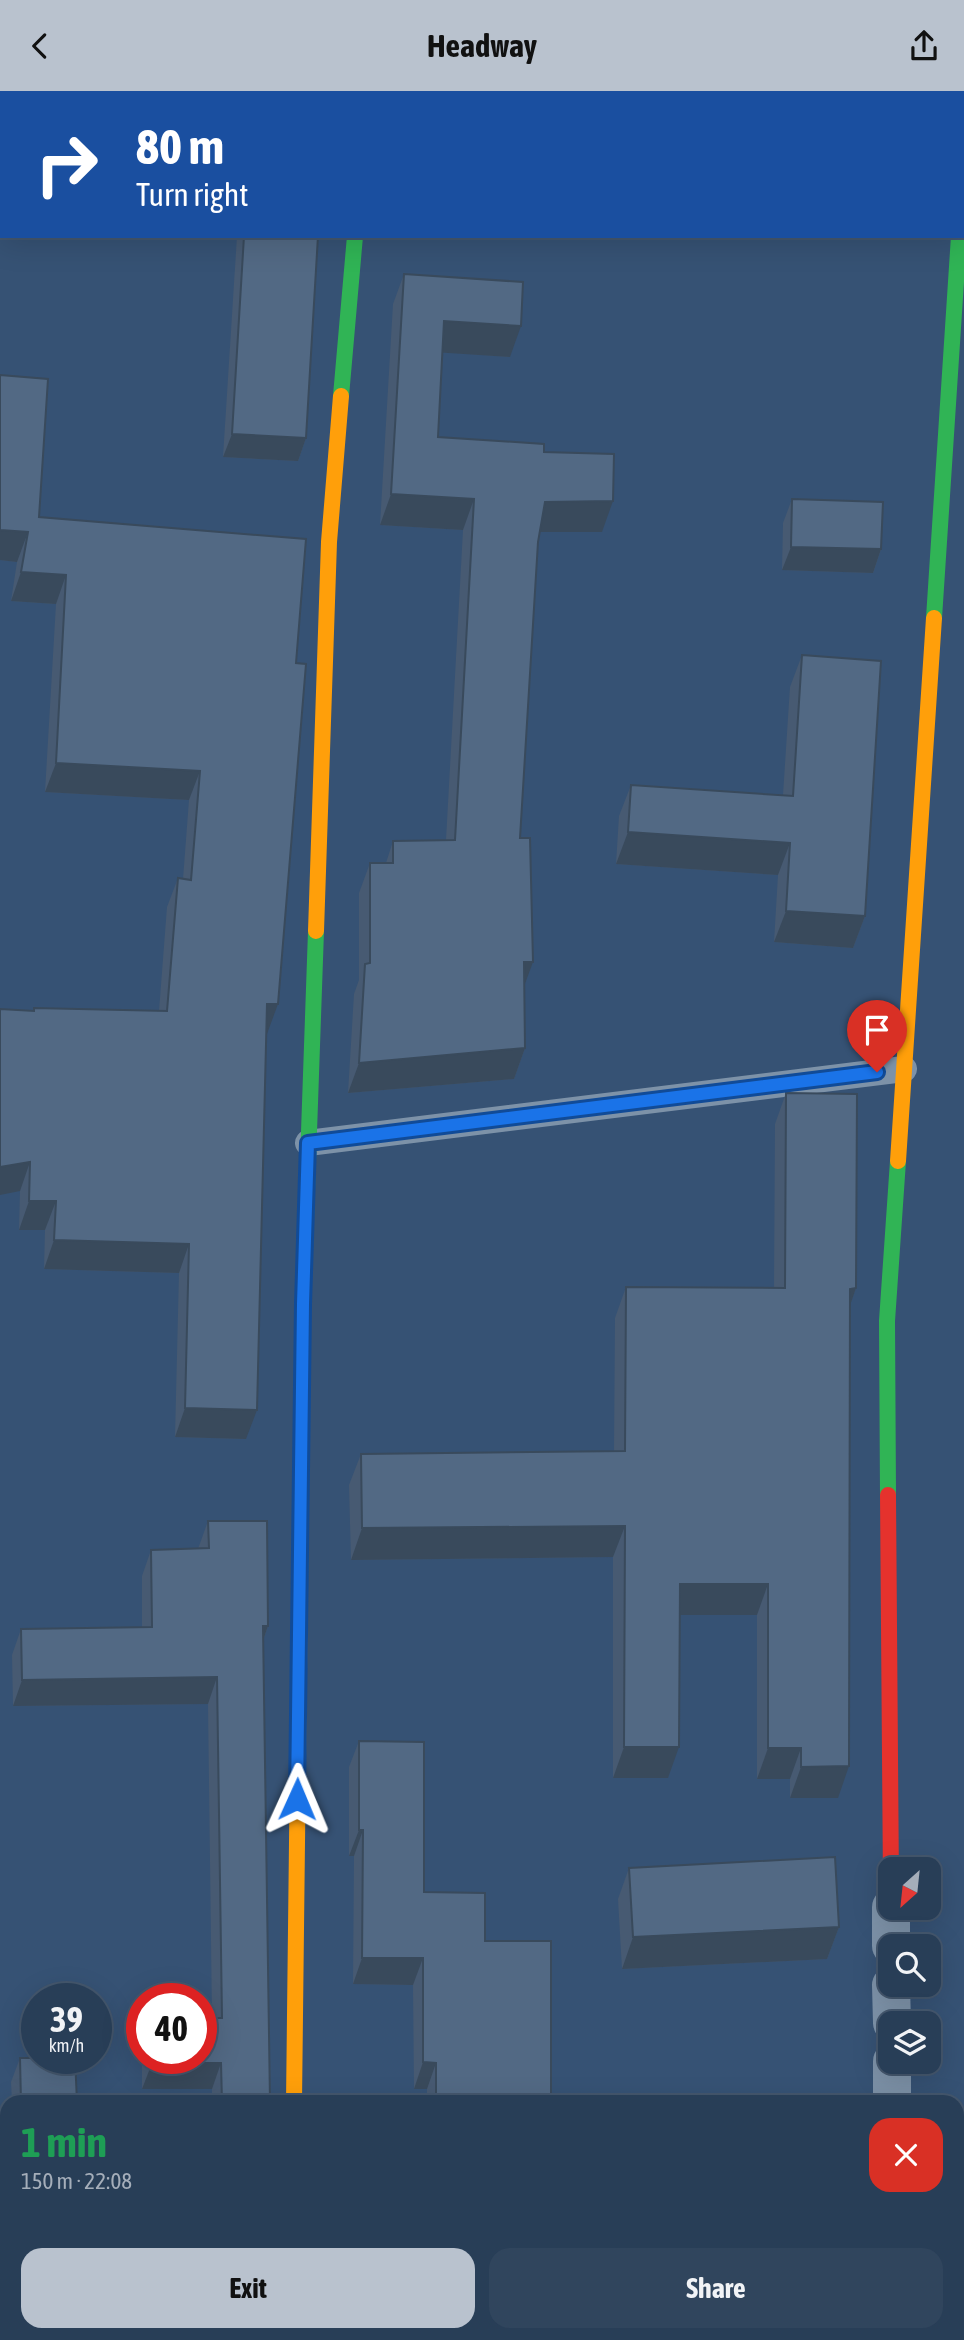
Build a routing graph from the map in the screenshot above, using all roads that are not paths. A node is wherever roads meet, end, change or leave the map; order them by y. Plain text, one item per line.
1 (355, 238) edge
2 (960, 238) edge
3 (904, 1069) junction
4 (308, 1143) junction
5 (891, 1857) edge
6 (892, 2074) edge
7 (294, 2095) edge
8 (892, 2095) edge

1 - 4 street
2 - 3 street
3 - 4 lane
3 - 5 street
4 - 7 street
6 - 8 street

